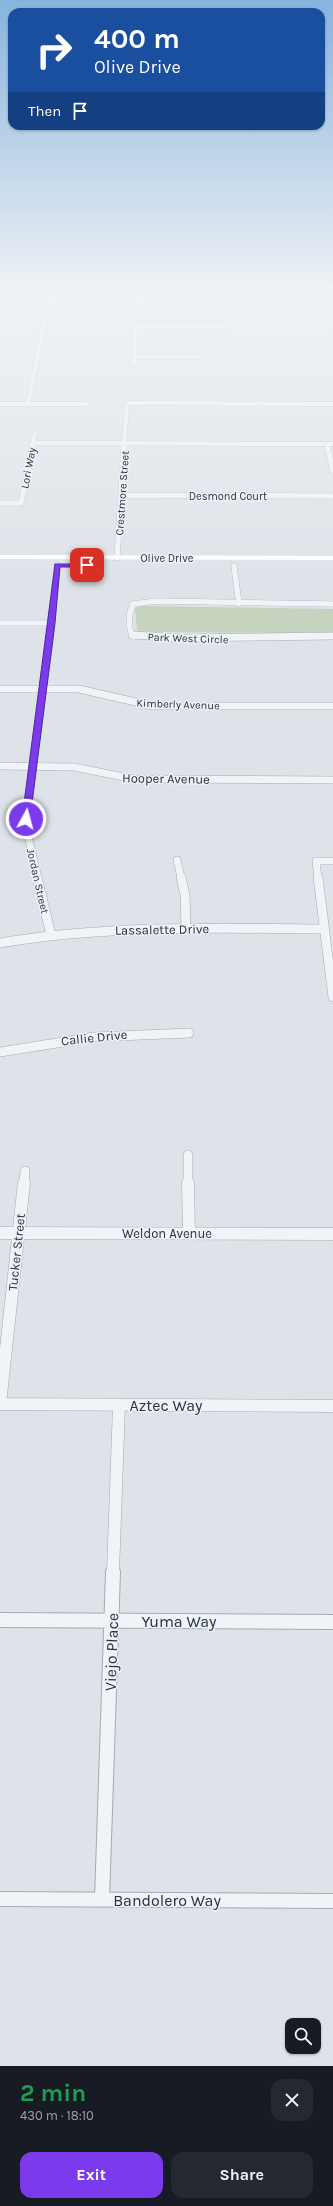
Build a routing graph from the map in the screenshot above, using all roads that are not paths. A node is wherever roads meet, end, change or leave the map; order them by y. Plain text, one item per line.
1 (31, 391) edge
2 (0, 404) edge
3 (28, 404) junction
4 (86, 404) dead end
5 (333, 404) edge
6 (35, 433) dead end
7 (32, 443) junction
8 (125, 444) junction
9 (327, 444) junction
10 (333, 444) edge
11 (333, 471) edge
12 (122, 495) junction
13 (333, 496) edge
14 (0, 503) edge
15 (0, 557) edge
16 (117, 558) junction
17 (333, 558) edge
18 (286, 559) junction
19 (0, 565) edge
20 (57, 565) junction
21 (234, 566) junction
22 (333, 566) edge
23 (239, 604) junction
24 (333, 604) edge
25 (0, 623) edge
26 (52, 623) junction
27 (333, 636) edge
28 (0, 689) edge
29 (43, 689) junction
30 (333, 706) edge
31 (0, 766) edge
32 (33, 766) junction
33 (333, 780) edge
34 (177, 860) dead end
35 (333, 861) edge
36 (186, 928) junction
37 (324, 929) junction
38 (51, 935) junction
39 (0, 943) edge
40 (333, 997) edge
41 (189, 1033) dead end
42 (0, 1052) edge
43 (188, 1155) dead end
44 (25, 1171) dead end
45 (0, 1233) edge
46 (18, 1233) junction
47 (189, 1233) junction
48 (333, 1234) edge
49 (0, 1404) edge
50 (119, 1405) junction
51 (333, 1406) edge
52 (0, 1620) edge
53 (112, 1620) junction
54 (333, 1622) edge
55 (0, 1899) edge
56 (102, 1899) junction
57 (333, 1901) edge

1 - 3 street
2 - 3 street
3 - 4 street
5 - 8 street, Crestmore Street
6 - 7 street, Lori Way
7 - 8 street
7 - 14 street, Lori Way
8 - 9 street
8 - 12 street, Crestmore Street
9 - 10 street
9 - 11 street
12 - 13 street, Desmond Court
12 - 16 street, Crestmore Street
15 - 16 main road, Olive Drive
16 - 18 main road, Olive Drive
16 - 20 main road
17 - 18 main road, Olive Drive
18 - 21 main road
19 - 20 main road, Olive Drive
20 - 21 main road, Olive Drive
20 - 26 street, Jordan Street
21 - 22 main road, Olive Drive
21 - 23 street
23 - 24 street, Park West Circle
23 - 27 street, Park West Circle
25 - 26 street
26 - 29 street, Jordan Street
28 - 29 street, Kimberly Avenue
29 - 30 street, Kimberly Avenue
29 - 32 street, Jordan Street
31 - 32 street, Hooper Avenue
32 - 33 street, Hooper Avenue
32 - 38 street, Jordan Street
34 - 36 street
35 - 37 street
36 - 37 street, Lassalette Drive
36 - 38 street, Lassalette Drive
37 - 40 street
38 - 39 street, Lassalette Drive
41 - 42 street, Callie Drive
43 - 47 street
44 - 46 street, Tucker Street
45 - 46 street, Weldon Avenue
46 - 47 street, Weldon Avenue
46 - 49 street, Tucker Street
47 - 48 street, Weldon Avenue
49 - 50 street, Aztec Way
50 - 51 street, Aztec Way
50 - 53 street, Viejo Place
52 - 53 street, Yuma Way
53 - 54 street, Yuma Way
53 - 56 street, Viejo Place
55 - 56 street, Bandolero Way
56 - 57 street, Bandolero Way

